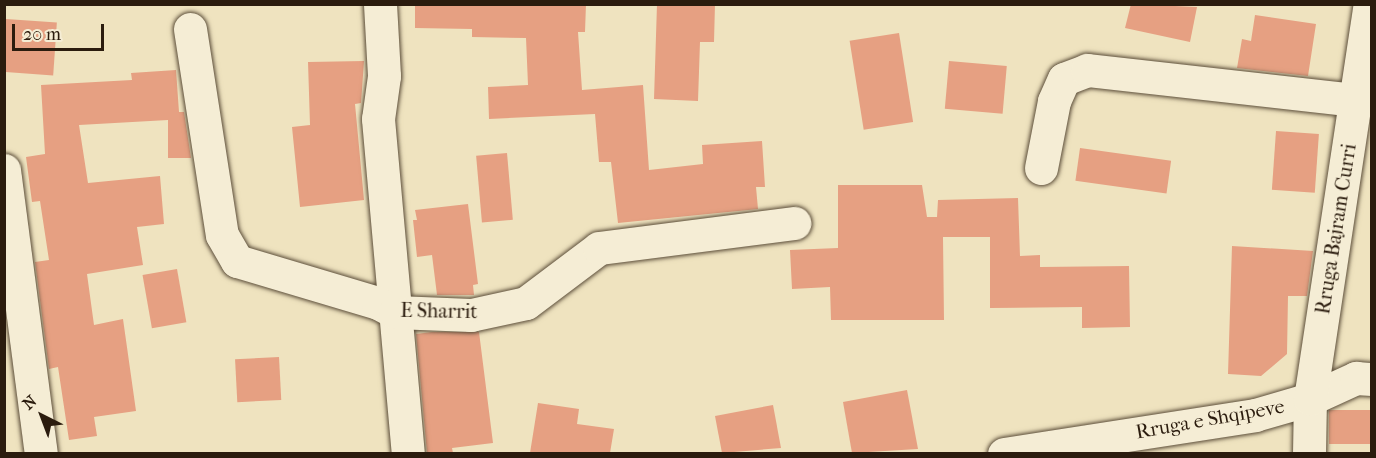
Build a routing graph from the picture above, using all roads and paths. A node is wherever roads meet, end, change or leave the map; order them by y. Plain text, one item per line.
1 (380, 4) edge
2 (1370, 4) edge
3 (190, 29) dead end
4 (1355, 100) junction
5 (1041, 168) dead end
6 (4, 170) edge
7 (794, 223) dead end
8 (395, 312) junction
9 (1371, 379) edge
10 (1310, 399) junction
11 (40, 453) edge
12 (408, 453) edge
13 (1004, 453) edge
14 (1309, 453) edge

1 - 8 street
2 - 4 street, Rruga Bajram Curri
3 - 8 street, E Sharrit
4 - 5 street
4 - 10 street, Rruga Bajram Curri
6 - 11 street
7 - 8 street, E Sharrit
8 - 12 street
9 - 10 street, Rruga e Shqipeve
10 - 13 street, Rruga e Shqipeve
10 - 14 street, Rruga Bajram Curri

